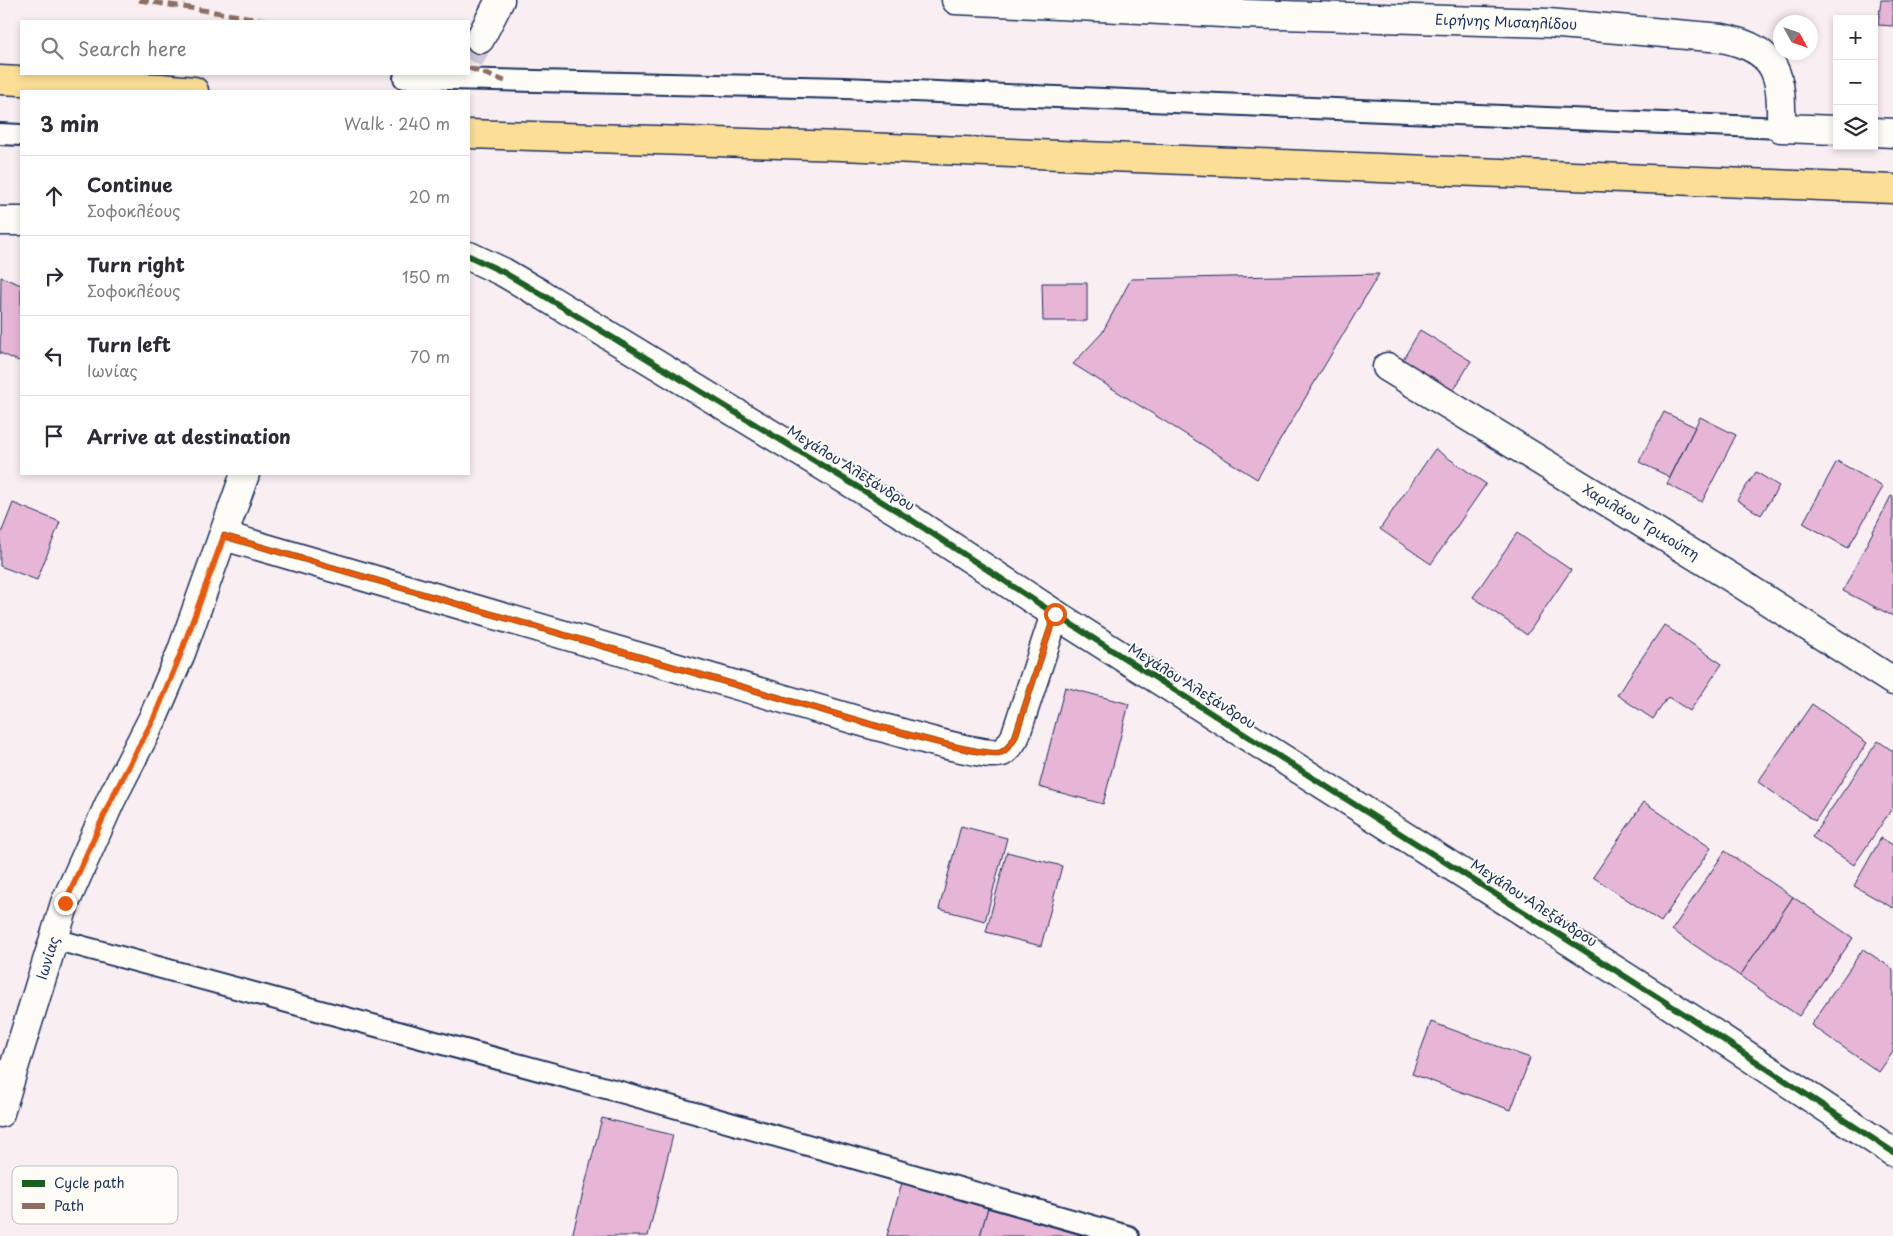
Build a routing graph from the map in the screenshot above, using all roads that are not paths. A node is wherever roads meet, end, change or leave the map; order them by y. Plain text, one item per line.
1 (500, 0) edge
2 (956, 0) edge
3 (480, 39) tunnel mouth
4 (404, 78) dead end
5 (0, 80) edge
6 (183, 90) edge
7 (1781, 128) junction
8 (1833, 130) edge
9 (1878, 132) edge
10 (1893, 133) edge
11 (0, 134) edge
12 (20, 135) edge
13 (471, 135) edge
14 (1893, 189) edge
15 (0, 221) edge
16 (20, 221) edge
17 (470, 256) edge
18 (1388, 367) dead end
19 (244, 475) edge
20 (224, 536) junction
21 (1055, 614) junction
22 (1893, 681) edge
23 (54, 940) junction
24 (0, 1113) edge
25 (1893, 1152) edge
26 (1128, 1236) edge

1 - 3 street
2 - 7 street, Ειρήνης Μισαηλίδου
4 - 7 lane
5 - 6 highway
7 - 8 street
9 - 10 street
11 - 12 lane
13 - 14 highway
15 - 16 street
17 - 21 street, Μεγάλου Αλεξάνδρου
18 - 22 street, Χαριλάου Τρικούπη
19 - 20 street, Ιωνίας
20 - 21 street
20 - 23 street, Ιωνίας
21 - 25 street, Μεγάλου Αλεξάνδρου
23 - 24 street, Ιωνίας
23 - 26 lane

